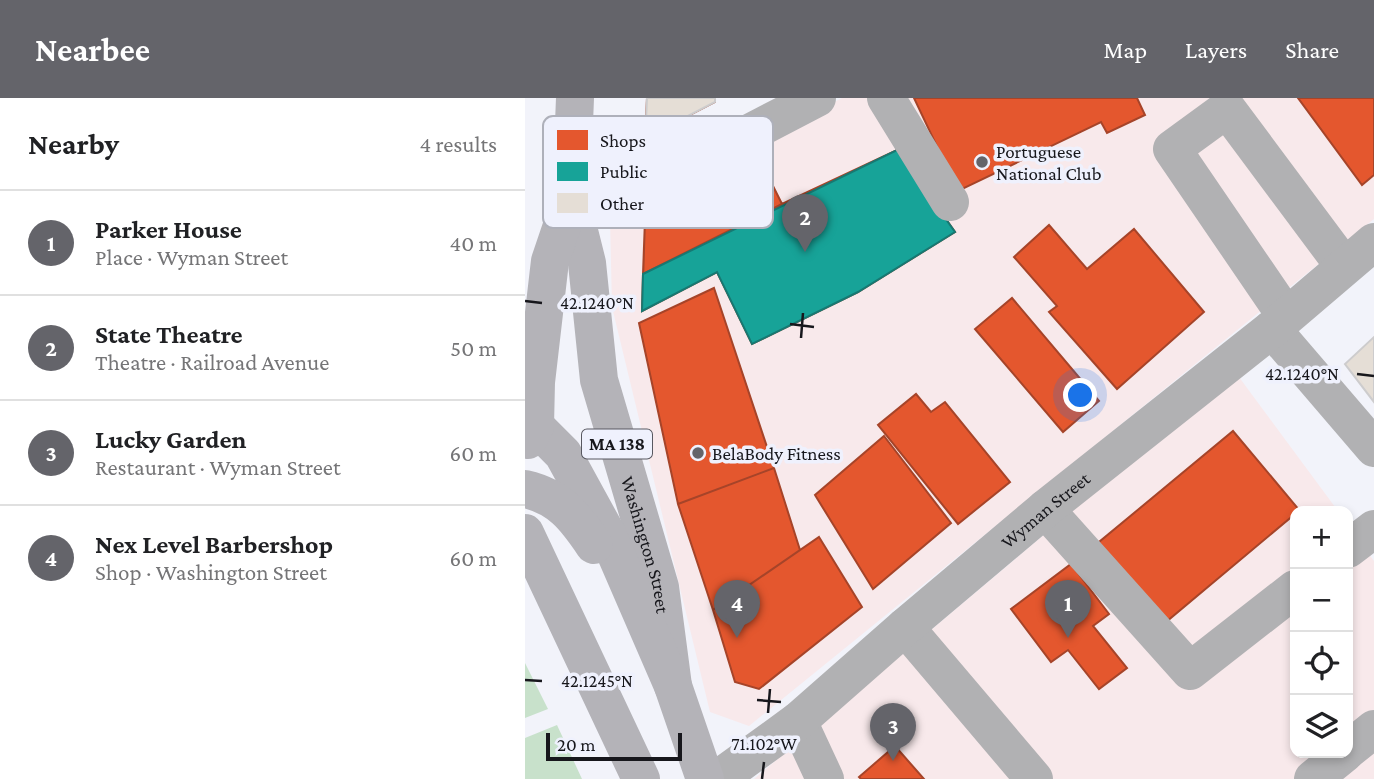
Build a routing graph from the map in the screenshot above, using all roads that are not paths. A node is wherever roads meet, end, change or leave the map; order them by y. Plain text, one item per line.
1 (575, 98) edge
2 (817, 98) edge
3 (886, 98) edge
4 (574, 116) edge
5 (773, 121) edge
6 (950, 202) dead end
7 (561, 228) edge
8 (578, 228) edge
9 (1374, 242) edge
10 (1344, 266) junction
11 (1279, 323) junction
12 (528, 429) edge
13 (1374, 448) edge
14 (525, 489) edge
15 (1045, 509) junction
16 (1374, 528) edge
17 (525, 533) edge
18 (1353, 545) edge
19 (1290, 593) edge
20 (640, 610) junction
21 (905, 626) junction
22 (673, 687) junction
23 (798, 721) junction
24 (1374, 729) edge
25 (1328, 767) edge
26 (641, 779) edge
27 (705, 779) edge
28 (718, 779) edge
29 (825, 779) edge
30 (1034, 779) edge

1 - 4 main road, Washington Street / MA 138
2 - 5 street
3 - 6 street
7 - 12 main road, Washington Street / MA 138
8 - 22 main road, Washington Street / MA 138
9 - 10 street, Wyman Street
10 - 11 street, Wyman Street
10 - 11 street
11 - 13 street
11 - 15 street, Wyman Street
12 - 20 main road, Washington Street / MA 138
14 - 20 main road, Washington Street / MA 138
15 - 19 street
15 - 21 street, Wyman Street
16 - 18 street
17 - 26 main road
20 - 22 main road, Washington Street / MA 138
21 - 23 street, Wyman Street
21 - 30 street
22 - 27 main road, Washington Street / MA 138
23 - 28 street, Wyman Street
23 - 29 street
24 - 25 street

